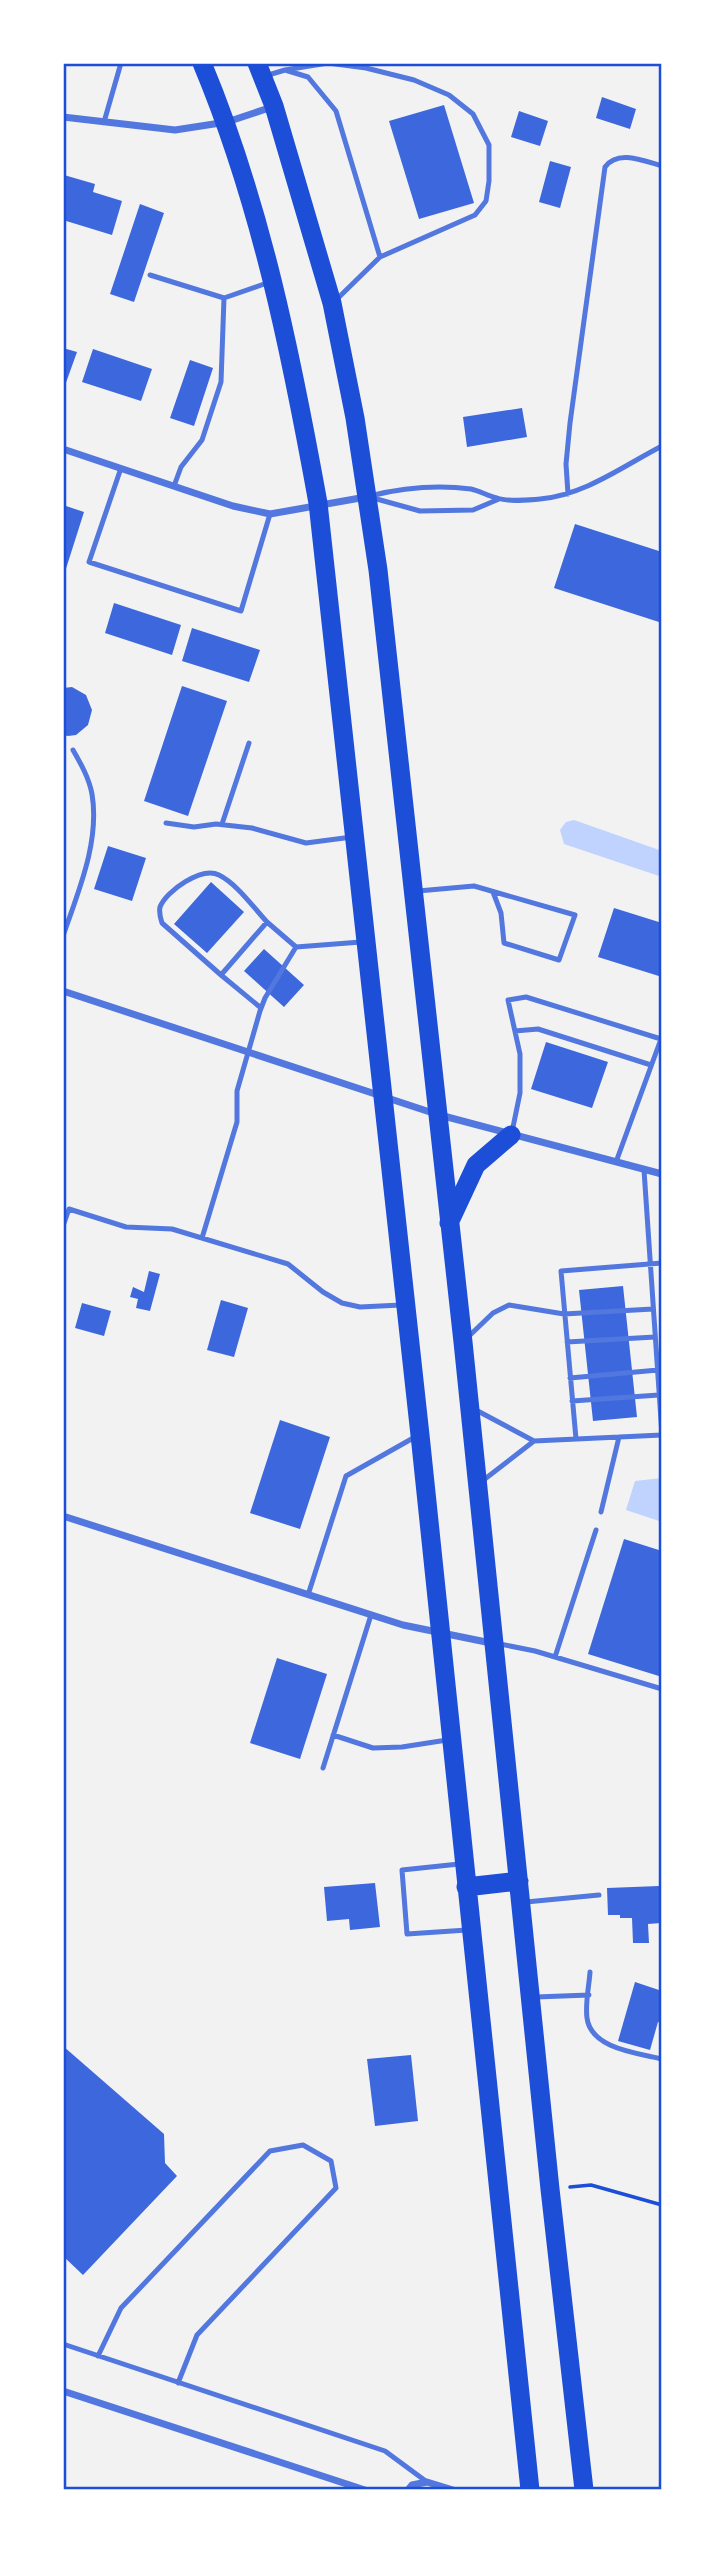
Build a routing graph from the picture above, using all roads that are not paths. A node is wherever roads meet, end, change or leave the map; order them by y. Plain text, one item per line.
1 (121, 63) edge
2 (202, 63) edge
3 (260, 70) edge
4 (285, 70) junction
5 (274, 106) junction
6 (63, 117) edge
7 (227, 121) junction
8 (104, 122) junction
9 (662, 166) edge
10 (380, 257) junction
11 (150, 275) dead end
12 (273, 281) junction
13 (224, 298) junction
14 (332, 303) junction
15 (662, 446) edge
16 (63, 449) edge
17 (121, 468) junction
18 (173, 486) junction
19 (568, 494) junction
20 (367, 497) junction
21 (499, 499) junction
22 (318, 503) junction
23 (271, 513) junction
24 (249, 743) dead end
25 (73, 750) dead end
26 (166, 823) dead end
27 (222, 824) junction
28 (354, 837) junction
29 (412, 891) junction
30 (493, 892) junction
31 (267, 922) junction
32 (63, 936) edge
33 (365, 942) junction
34 (296, 947) junction
35 (221, 975) junction
36 (63, 991) edge
37 (261, 1008) junction
38 (515, 1031) junction
39 (249, 1052) junction
40 (651, 1065) junction
41 (381, 1096) junction
42 (436, 1114) junction
43 (511, 1135) junction
44 (615, 1162) junction
45 (644, 1170) junction
46 (662, 1174) edge
47 (449, 1224) junction
48 (63, 1226) edge
49 (202, 1238) junction
50 (662, 1263) edge
51 (650, 1264) junction
52 (405, 1305) junction
53 (653, 1309) junction
54 (564, 1314) junction
55 (655, 1337) junction
56 (463, 1342) junction
57 (567, 1342) junction
58 (658, 1370) junction
59 (570, 1378) junction
60 (659, 1395) junction
61 (572, 1401) junction
62 (468, 1406) junction
63 (662, 1434) edge
64 (420, 1435) junction
65 (618, 1437) junction
66 (576, 1439) junction
67 (534, 1441) junction
68 (477, 1485) junction
69 (601, 1512) dead end
70 (63, 1516) edge
71 (596, 1530) dead end
72 (308, 1595) junction
73 (371, 1615) junction
74 (439, 1632) junction
75 (494, 1643) junction
76 (555, 1657) junction
77 (662, 1689) edge
78 (333, 1735) junction
79 (450, 1739) junction
80 (323, 1768) dead end
81 (464, 1863) junction
82 (519, 1881) junction
83 (466, 1887) junction
84 (599, 1895) dead end
85 (521, 1902) junction
86 (471, 1929) junction
87 (590, 1972) dead end
88 (589, 1994) junction
89 (531, 1997) junction
90 (662, 2059) edge
91 (63, 2344) edge
92 (99, 2356) junction
93 (178, 2384) junction
94 (63, 2391) edge
95 (426, 2482) junction
96 (365, 2490) edge
97 (408, 2490) edge
98 (453, 2490) edge
99 (530, 2490) edge
100 (584, 2490) edge

1 - 8 lane
2 - 7 highway
3 - 4 lane
3 - 5 highway
4 - 10 lane
4 - 10 lane
5 - 7 street
5 - 14 highway
6 - 8 street
7 - 8 street
7 - 12 highway
9 - 19 lane
10 - 14 lane
11 - 13 lane
12 - 13 lane
12 - 22 highway
13 - 18 lane
14 - 20 highway
15 - 19 lane
16 - 17 street
17 - 18 street
17 - 23 lane
18 - 23 street
19 - 21 lane
20 - 21 lane
20 - 21 lane
20 - 22 street
20 - 29 highway
22 - 23 street
22 - 28 highway
24 - 27 lane
25 - 32 lane
26 - 27 lane
27 - 28 lane
28 - 33 highway
29 - 30 lane
29 - 42 highway
30 - 30 lane
31 - 34 lane
31 - 35 lane
31 - 35 lane
33 - 34 lane
33 - 41 highway
34 - 37 lane
35 - 37 lane
36 - 39 street
37 - 39 lane
38 - 40 lane
38 - 40 lane
38 - 43 lane
39 - 41 street
39 - 49 lane
40 - 44 lane
41 - 42 street
41 - 52 highway
42 - 43 street
42 - 47 highway
43 - 44 street
43 - 47 highway
44 - 45 street
45 - 46 street
45 - 51 lane
47 - 56 highway
48 - 49 lane
49 - 52 lane
50 - 51 lane
51 - 53 lane
51 - 54 lane
52 - 64 highway
53 - 54 lane
53 - 55 lane
54 - 56 lane
54 - 57 lane
55 - 57 lane
55 - 58 lane
56 - 62 highway
57 - 59 lane
58 - 59 lane
58 - 60 lane
59 - 61 lane
60 - 61 lane
60 - 63 lane
61 - 66 lane
62 - 67 lane
62 - 68 highway
63 - 65 lane
64 - 72 lane
64 - 74 highway
65 - 66 lane
65 - 69 lane
66 - 67 lane
67 - 68 lane
68 - 75 highway
70 - 72 street
71 - 76 lane
72 - 73 street
73 - 74 street
73 - 78 lane
74 - 75 street
74 - 79 highway
75 - 76 lane
75 - 82 highway
76 - 77 lane
78 - 79 lane
78 - 80 lane
79 - 81 highway
81 - 83 highway
81 - 86 lane
82 - 83 highway
82 - 85 highway
83 - 86 highway
84 - 85 lane
85 - 89 highway
86 - 99 highway
87 - 88 lane
88 - 89 lane
88 - 90 lane
89 - 100 highway
91 - 92 lane
92 - 93 lane
92 - 93 lane
93 - 95 lane
94 - 96 street
95 - 97 street
95 - 98 street

